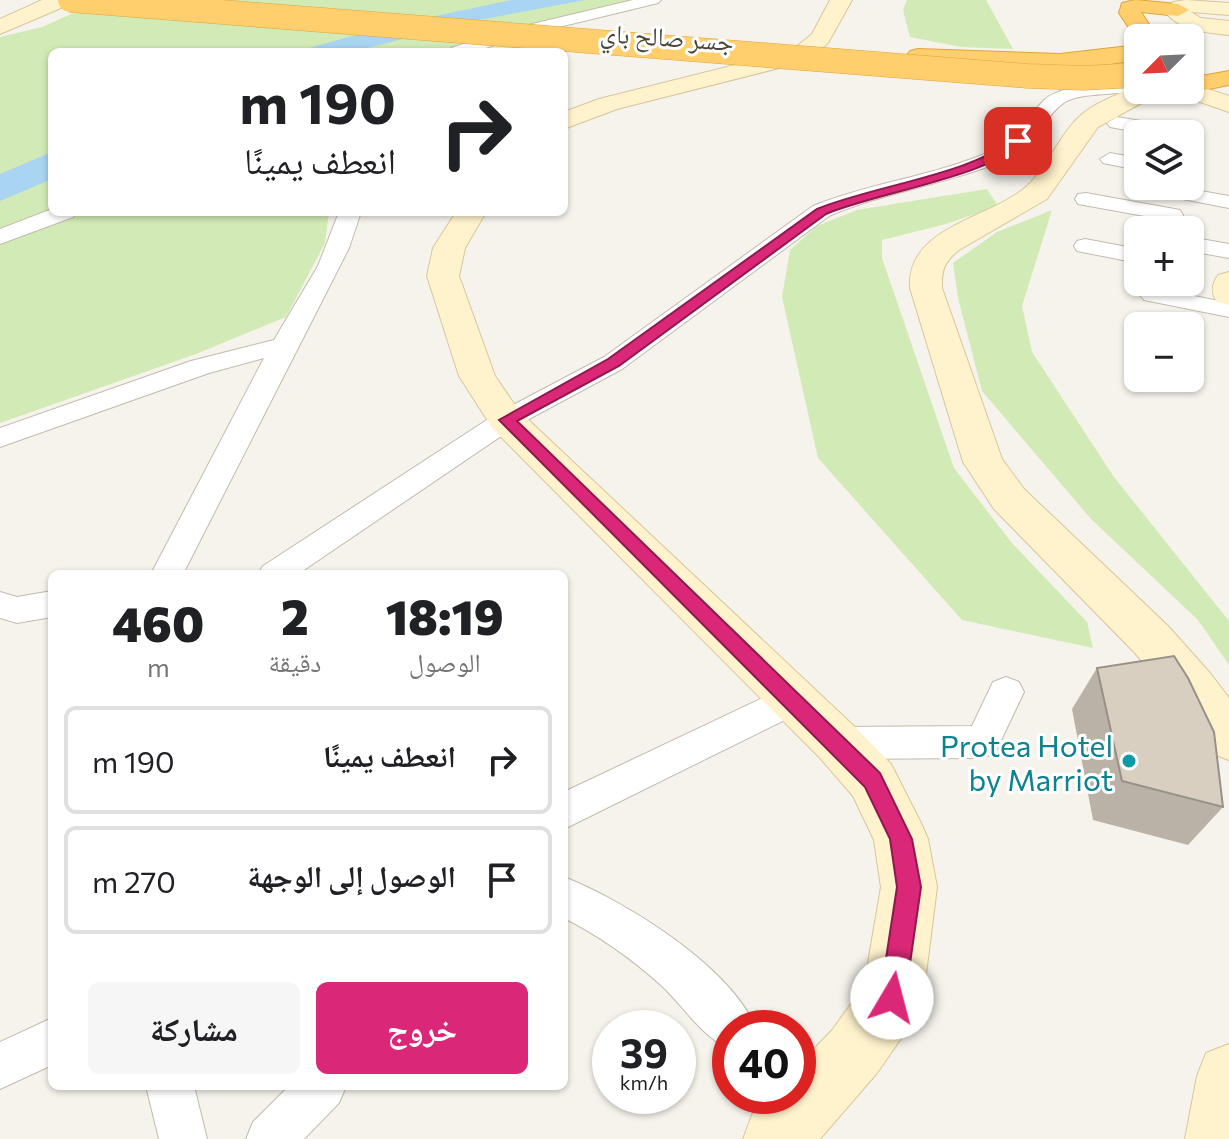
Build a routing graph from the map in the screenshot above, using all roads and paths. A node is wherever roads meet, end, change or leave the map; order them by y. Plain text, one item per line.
1 (60, 0) edge
2 (70, 0) edge
3 (196, 0) edge
4 (653, 0) edge
5 (841, 0) edge
6 (1228, 19) edge
7 (1138, 24) edge
8 (1168, 24) edge
9 (0, 27) edge
10 (1204, 37) edge
11 (1204, 37) edge
12 (479, 43) junction
13 (462, 48) edge
14 (467, 48) edge
15 (1204, 51) edge
16 (1124, 55) edge
17 (918, 56) junction
18 (1204, 63) edge
19 (1229, 65) edge
20 (1124, 66) edge
21 (1229, 78) edge
22 (1124, 83) edge
23 (1204, 83) edge
24 (1124, 86) edge
25 (1124, 98) edge
26 (1229, 104) edge
27 (568, 119) edge
28 (1102, 122) junction
29 (1124, 125) edge
30 (1110, 159) dead end
31 (1124, 162) edge
32 (1204, 198) edge
33 (1086, 199) dead end
34 (1229, 202) edge
35 (55, 216) edge
36 (349, 216) edge
37 (469, 216) edge
38 (1172, 216) edge
39 (0, 237) edge
40 (1085, 246) dead end
41 (1204, 247) edge
42 (1229, 251) edge
43 (1124, 253) edge
44 (1229, 282) edge
45 (1229, 295) edge
46 (1157, 296) edge
47 (1229, 310) edge
48 (284, 345) junction
49 (506, 420) junction
50 (0, 438) edge
51 (162, 570) edge
52 (280, 570) edge
53 (48, 604) edge
54 (9, 608) edge
55 (48, 627) edge
56 (1006, 692) dead end
57 (792, 699) junction
58 (1229, 738) edge
59 (838, 743) junction
60 (568, 809) edge
61 (568, 899) edge
62 (715, 1010) edge
63 (48, 1043) edge
64 (0, 1066) edge
65 (1229, 1076) edge
66 (171, 1090) edge
67 (318, 1090) edge
68 (789, 1115) edge
69 (183, 1139) edge
70 (270, 1139) edge
71 (1218, 1139) edge

1 - 9 street
2 - 22 highway, bridge
3 - 17 highway, جسر صالح باي
4 - 12 street
5 - 27 street
6 - 10 street
6 - 11 street
7 - 8 highway
12 - 13 street
12 - 14 street
15 - 19 highway
16 - 17 highway
17 - 20 highway, جسر صالح باي
18 - 26 street
21 - 23 highway
24 - 49 street
25 - 28 street
28 - 29 street
28 - 58 street
30 - 31 street
32 - 34 street
33 - 38 street
35 - 39 street
36 - 48 street
37 - 49 street
40 - 43 street
41 - 42 street
44 - 45 street
46 - 47 street
48 - 50 street
48 - 51 street
49 - 52 street
49 - 57 street
53 - 54 street
54 - 55 street
56 - 59 street
57 - 59 street
57 - 60 street
59 - 68 street
61 - 62 street
63 - 64 street
65 - 71 street
66 - 69 street
67 - 70 street

